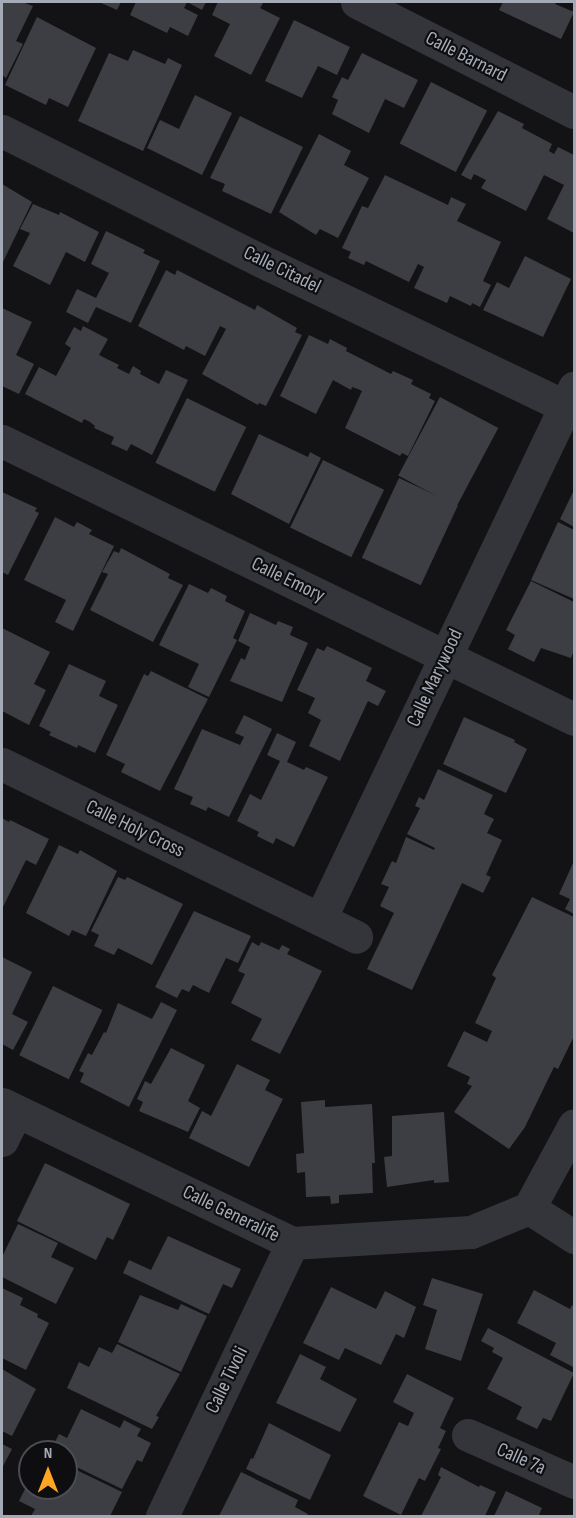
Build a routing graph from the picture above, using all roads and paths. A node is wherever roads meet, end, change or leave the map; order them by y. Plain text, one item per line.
1 (357, 2) edge
2 (574, 112) edge
3 (2, 131) edge
4 (569, 396) edge
5 (2, 441) edge
6 (446, 656) junction
7 (574, 720) edge
8 (2, 764) edge
9 (320, 919) junction
10 (356, 938) dead end
11 (9, 1107) edge
12 (574, 1125) edge
13 (2, 1140) edge
14 (529, 1208) junction
15 (574, 1237) edge
16 (292, 1243) junction
17 (468, 1435) dead end
18 (574, 1481) edge
19 (162, 1516) edge

1 - 2 street, Calle Barnard
3 - 4 street, Calle Citadel
4 - 6 street, Calle Marywood
5 - 6 street, Calle Emory
6 - 7 street, Calle Emory
6 - 9 street, Calle Marywood
8 - 9 street, Calle Holy Cross
9 - 10 street
11 - 13 street
11 - 16 street, Calle Generalife
12 - 14 street
14 - 15 street
14 - 16 street, Calle Generalife
16 - 19 street, Calle Tivoli
17 - 18 street, Calle 7a

